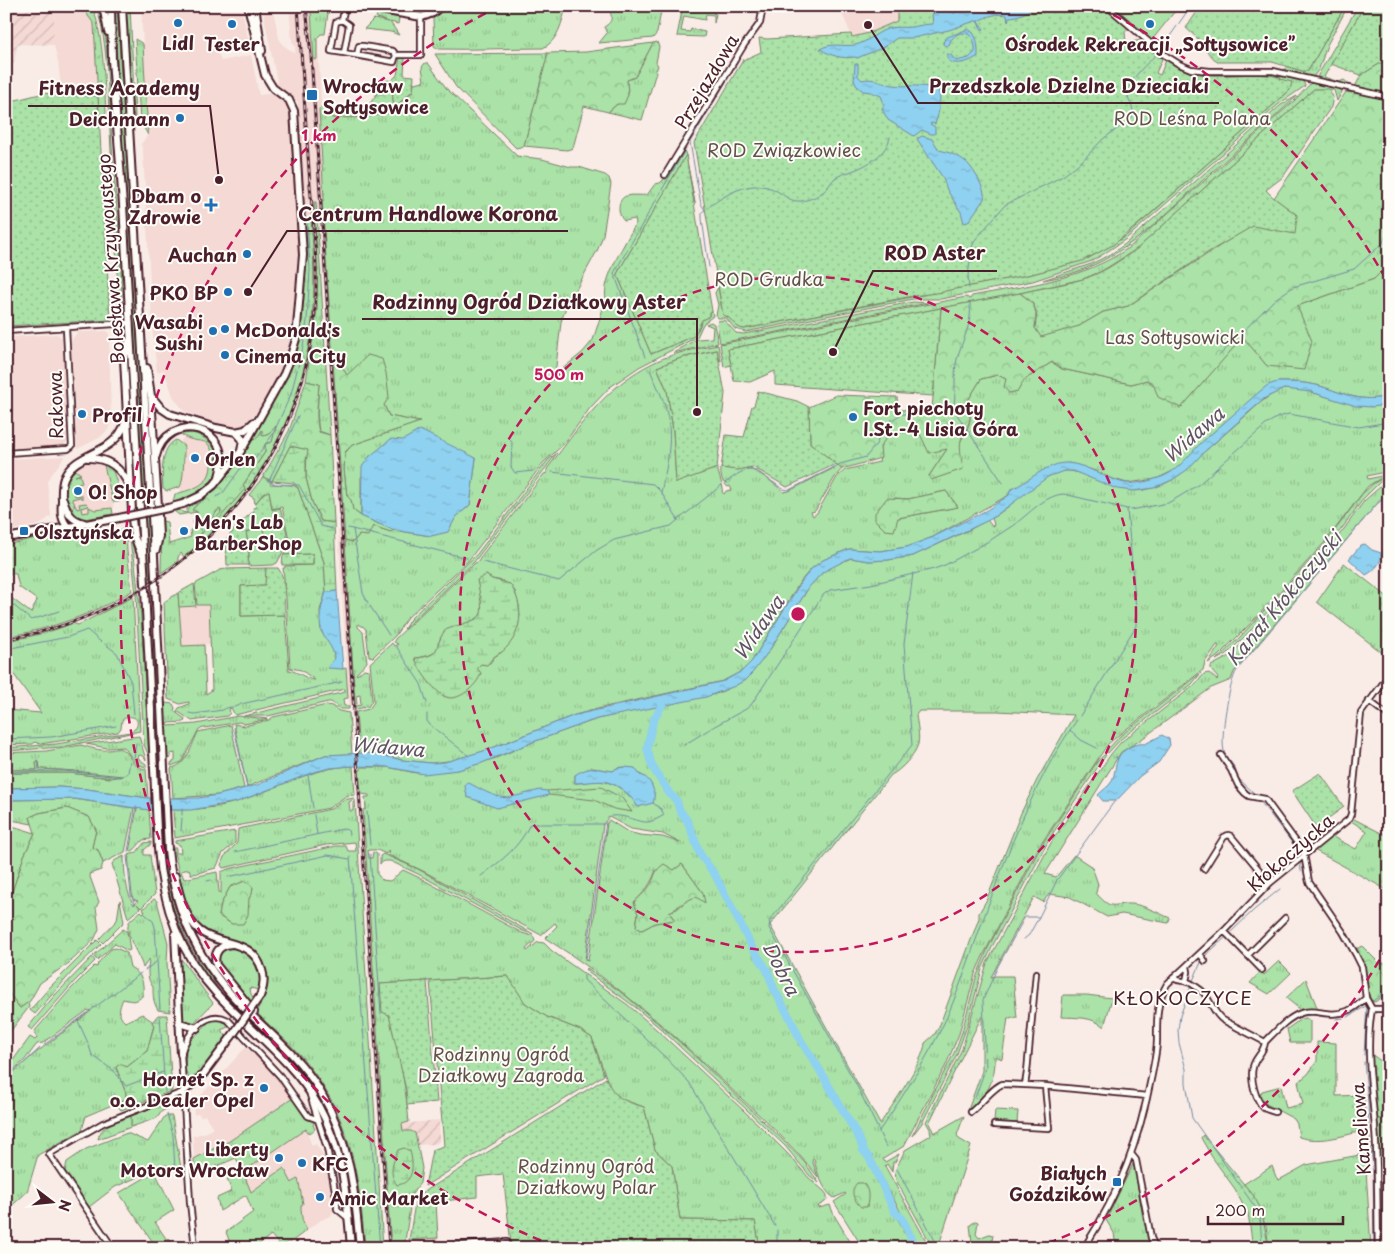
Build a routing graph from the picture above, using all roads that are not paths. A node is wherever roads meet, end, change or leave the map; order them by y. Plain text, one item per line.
1 (102, 6) edge
2 (111, 6) edge
3 (122, 6) edge
4 (248, 6) edge
5 (255, 6) edge
6 (345, 6) edge
7 (357, 6) edge
8 (441, 6) edge
9 (763, 6) edge
10 (1107, 6) edge
11 (421, 17) junction
12 (342, 20) junction
13 (344, 53) junction
14 (357, 55) junction
15 (396, 55) junction
16 (112, 56) junction
17 (262, 60) junction
18 (1389, 97) edge
19 (665, 175) dead end
20 (130, 323) junction
21 (66, 328) junction
22 (6, 330) edge
23 (130, 335) junction
24 (143, 353) junction
25 (152, 396) junction
26 (262, 413) junction
27 (126, 416) junction
28 (231, 431) junction
29 (244, 446) junction
30 (219, 448) junction
31 (6, 452) edge
32 (238, 454) junction
33 (88, 458) junction
34 (155, 459) junction
35 (216, 483) junction
36 (130, 490) junction
37 (62, 497) junction
38 (140, 509) dead end
39 (132, 511) dead end
40 (62, 514) junction
41 (155, 515) dead end
42 (141, 518) dead end
43 (132, 519) dead end
44 (88, 523) junction
45 (68, 527) junction
46 (51, 530) junction
47 (6, 538) edge
48 (143, 560) junction
49 (1389, 674) edge
50 (1368, 701) junction
51 (1389, 716) edge
52 (1220, 755) dead end
53 (168, 849) junction
54 (1302, 856) junction
55 (1204, 868) dead end
56 (1270, 882) junction
57 (1285, 918) dead end
58 (175, 928) junction
59 (1224, 931) junction
60 (235, 944) junction
61 (1200, 954) junction
62 (1248, 955) junction
63 (1205, 961) dead end
64 (1186, 966) junction
65 (1262, 970) dead end
66 (1036, 973) dead end
67 (1173, 978) junction
68 (1190, 983) junction
69 (1366, 998) junction
70 (1372, 1009) junction
71 (1389, 1009) edge
72 (179, 1023) junction
73 (196, 1028) junction
74 (267, 1029) junction
75 (1265, 1042) junction
76 (181, 1054) junction
77 (183, 1079) junction
78 (195, 1084) junction
79 (1025, 1085) junction
80 (1045, 1086) junction
81 (308, 1090) junction
82 (184, 1092) junction
83 (1147, 1096) junction
84 (971, 1112) dead end
85 (1275, 1112) dead end
86 (316, 1118) junction
87 (994, 1125) dead end
88 (1132, 1155) junction
89 (349, 1220) junction
90 (507, 1242) dead end
91 (113, 1248) edge
92 (195, 1248) edge
93 (351, 1248) edge
94 (360, 1248) edge
95 (447, 1248) edge
96 (1084, 1248) edge
97 (1156, 1248) edge
98 (1378, 1248) edge

1 - 16 main road
2 - 16 main road, Bolesława Krzywoustego
3 - 24 main road, Bolesława Krzywoustego
4 - 17 main road
5 - 17 main road
6 - 12 street
7 - 11 main road
8 - 11 main road
9 - 19 street, Przejazdowa
10 - 18 street
11 - 15 street
12 - 13 street
12 - 13 street
13 - 14 street
14 - 15 street
14 - 15 street
16 - 20 main road, Bolesława Krzywoustego
17 - 26 main road
20 - 21 street
20 - 23 main road, Bolesława Krzywoustego
21 - 22 street
21 - 31 street, Rakowa
23 - 27 main road
23 - 38 main road, Bolesława Krzywoustego
24 - 25 main road
24 - 34 main road, Bolesława Krzywoustego
25 - 28 main road
25 - 34 main road
26 - 28 main road
26 - 29 main road
27 - 33 main road
27 - 36 main road
28 - 29 main road
28 - 30 main road
29 - 32 main road
30 - 32 main road
30 - 34 main road
30 - 35 main road
32 - 35 main road
33 - 36 main road
33 - 37 main road
35 - 44 main road, bridge
36 - 39 main road
37 - 40 main road
37 - 44 main road
40 - 45 main road
40 - 46 main road
41 - 53 main road
42 - 48 main road
43 - 48 main road
44 - 45 main road
45 - 46 main road
46 - 47 main road
48 - 58 main road
49 - 50 street, Kłokoczycka
50 - 51 street
50 - 54 street, Kłokoczycka
52 - 54 street
53 - 60 main road
53 - 74 main road
54 - 56 street, Kłokoczycka
54 - 69 street
55 - 56 street
56 - 59 street, Kłokoczycka
57 - 62 street
58 - 72 main road
58 - 81 main road
59 - 61 street, Kłokoczycka
59 - 62 street
60 - 74 main road
60 - 78 main road, bridge
61 - 63 street
61 - 64 street, Kłokoczycka
62 - 65 street
64 - 67 street, Kłokoczycka
64 - 68 street
66 - 79 street
67 - 68 street
67 - 83 street, Kłokoczycka
68 - 75 street
69 - 70 street
69 - 75 street
70 - 71 street
70 - 98 street, Kameliowa
72 - 73 main road
72 - 76 main road
73 - 76 street
73 - 86 street
74 - 94 main road
75 - 85 street
76 - 77 street
77 - 78 street
77 - 82 street
78 - 82 main road
79 - 80 street
79 - 84 street
80 - 83 street
80 - 87 street
81 - 86 street
81 - 89 main road
82 - 91 street
82 - 92 street
83 - 88 street, Kłokoczycka
86 - 89 street
88 - 96 street, Kłokoczycka
88 - 97 street
89 - 93 main road
90 - 95 street

